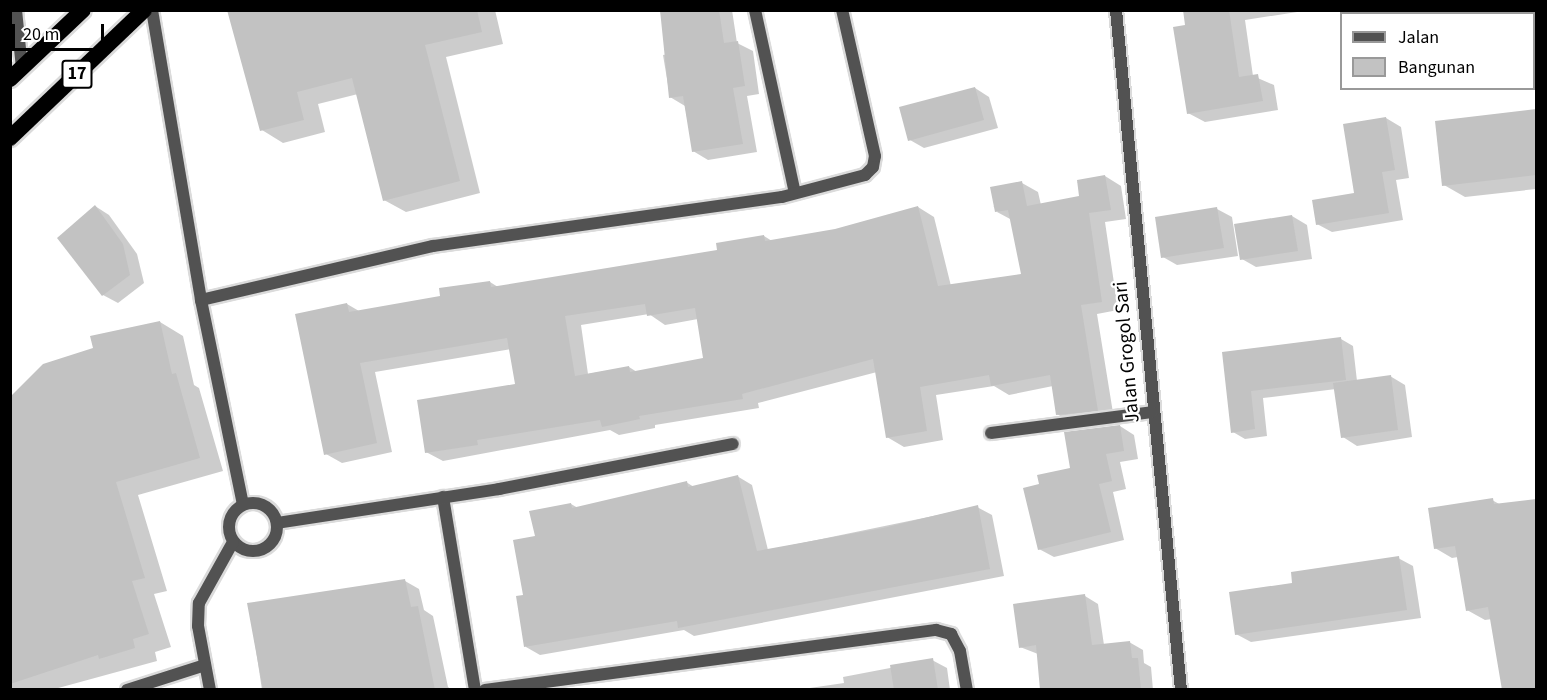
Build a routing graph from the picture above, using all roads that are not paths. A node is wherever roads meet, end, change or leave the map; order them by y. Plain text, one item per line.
1 (16, 10) edge
2 (82, 10) edge
3 (144, 10) edge
4 (152, 10) edge
5 (755, 10) edge
6 (842, 10) edge
7 (1116, 10) edge
8 (16, 74) edge
9 (10, 138) edge
10 (795, 193) junction
11 (201, 300) junction
12 (1152, 412) junction
13 (991, 433) dead end
14 (733, 444) dead end
15 (443, 497) junction
16 (243, 505) junction
17 (277, 523) junction
18 (233, 542) junction
19 (205, 665) junction
20 (127, 690) edge
21 (210, 690) edge
22 (475, 690) edge
23 (485, 690) edge
24 (967, 690) edge
25 (1181, 690) edge

1 - 8 street
2 - 8 highway, 17
3 - 9 highway, 17
4 - 11 street
5 - 10 street
6 - 10 street
7 - 12 street, Jalan Grogol Sari
10 - 11 street
11 - 16 street
12 - 13 street
12 - 25 street, Jalan Grogol Sari
14 - 15 street
15 - 17 street
15 - 22 street
16 - 17 street
16 - 18 street
17 - 18 street
18 - 19 street
19 - 20 street
19 - 21 street
23 - 24 street

